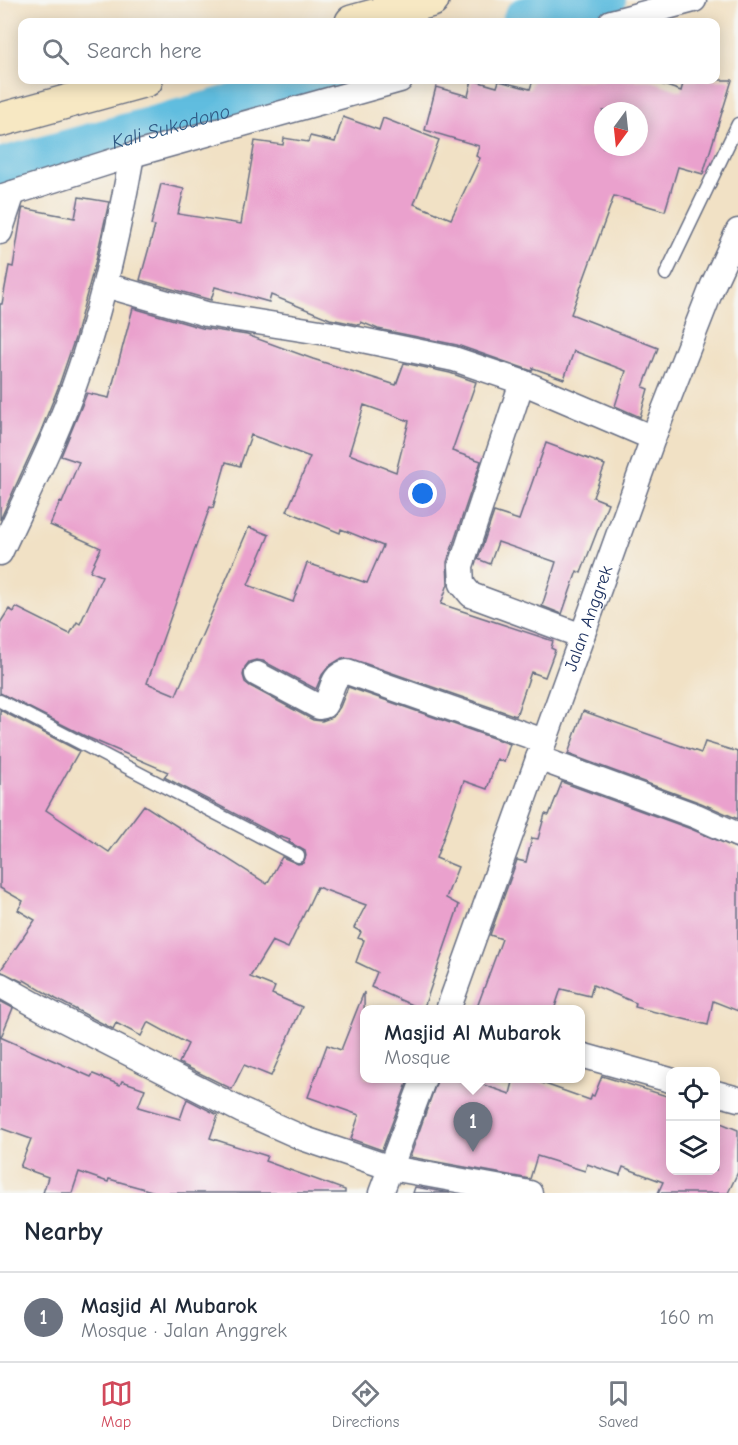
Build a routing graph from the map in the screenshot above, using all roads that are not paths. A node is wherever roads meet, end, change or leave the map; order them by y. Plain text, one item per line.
1 (432, 0) edge
2 (694, 0) edge
3 (367, 18) edge
4 (627, 18) edge
5 (131, 84) edge
6 (386, 84) edge
7 (0, 120) edge
8 (738, 124) edge
9 (132, 155) junction
10 (7, 195) edge
11 (738, 231) edge
12 (0, 232) edge
13 (666, 274) dead end
14 (105, 285) junction
15 (522, 382) junction
16 (653, 438) junction
17 (0, 553) edge
18 (582, 636) junction
19 (257, 674) dead end
20 (0, 701) edge
21 (541, 750) junction
22 (738, 835) edge
23 (298, 856) dead end
24 (0, 985) edge
25 (450, 1005) edge
26 (585, 1056) edge
27 (666, 1079) edge
28 (422, 1083) edge
29 (720, 1094) edge
30 (738, 1099) edge
31 (391, 1168) junction
32 (482, 1189) edge
33 (381, 1193) edge
34 (530, 1193) edge

1 - 3 main road
2 - 4 street
5 - 7 main road
6 - 9 street
8 - 13 lane
9 - 10 street
9 - 14 street
10 - 12 street
11 - 16 street, Jalan Anggrek
14 - 15 street
14 - 17 street
15 - 16 street
15 - 18 street
16 - 18 street, Jalan Anggrek
18 - 21 street, Jalan Anggrek
19 - 21 street
20 - 23 lane
21 - 22 street
21 - 25 street, Jalan Anggrek
24 - 31 street
26 - 27 street
28 - 31 street
29 - 30 street
31 - 32 street
31 - 33 street
32 - 34 street

